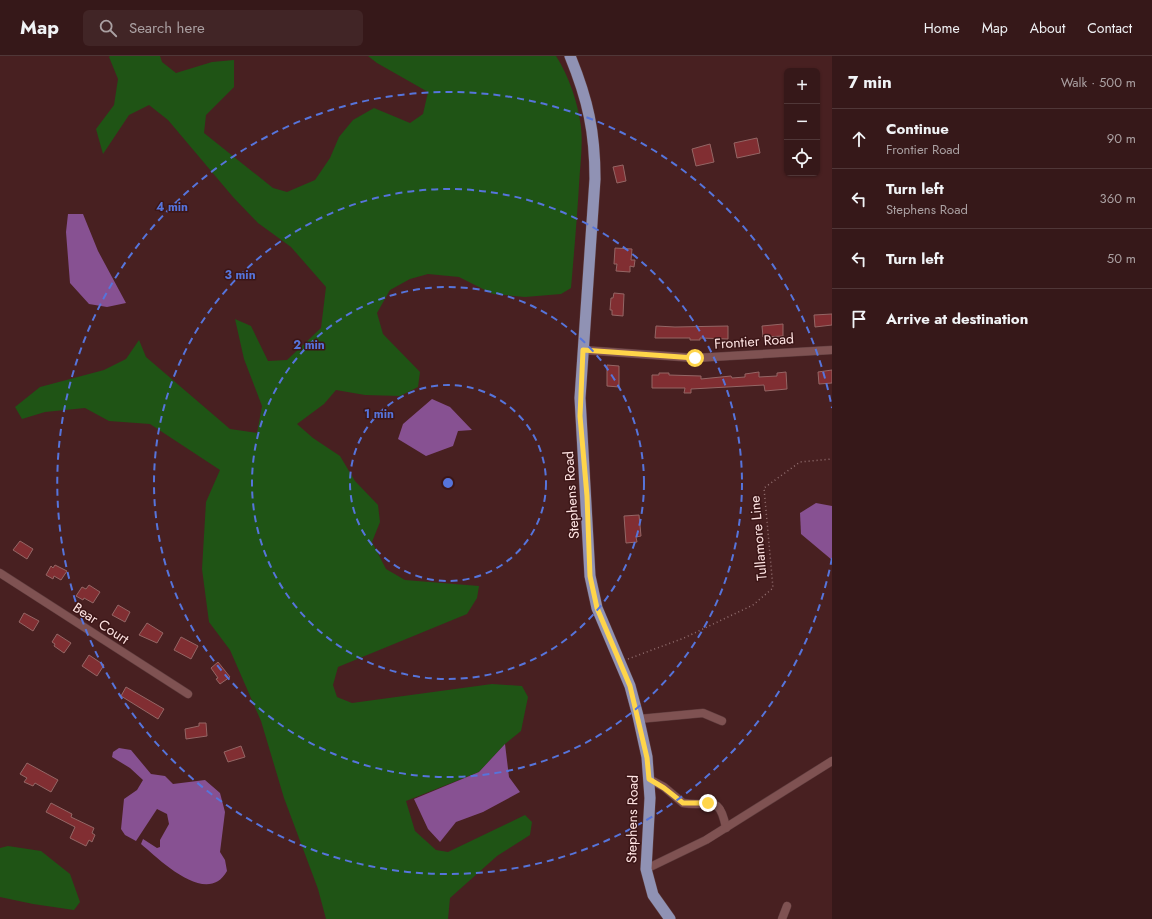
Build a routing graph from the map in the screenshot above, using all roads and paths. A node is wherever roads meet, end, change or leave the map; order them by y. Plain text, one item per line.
1 (570, 56) edge
2 (583, 350) junction
3 (832, 350) edge
4 (832, 459) edge
5 (0, 573) edge
6 (620, 662) junction
7 (188, 694) dead end
8 (639, 719) junction
9 (722, 721) dead end
10 (832, 761) edge
11 (649, 779) junction
12 (726, 828) junction
13 (646, 869) junction
14 (787, 906) dead end
15 (670, 919) edge
16 (782, 919) edge

1 - 2 main road, Stephens Road
2 - 3 street, Frontier Road
2 - 6 main road, Stephens Road
4 - 6 path, Tullamore Line
5 - 7 street, Bear Court
6 - 8 main road, Stephens Road
8 - 9 street
8 - 11 main road, Stephens Road
10 - 12 street
11 - 12 street
11 - 13 main road, Stephens Road
12 - 13 street
13 - 15 main road, Stephens Road
14 - 16 street

